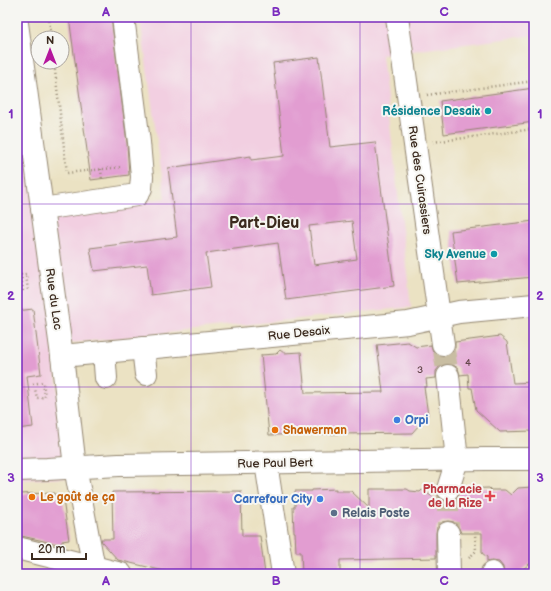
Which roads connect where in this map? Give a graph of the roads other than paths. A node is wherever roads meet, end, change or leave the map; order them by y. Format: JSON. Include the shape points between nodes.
{"nodes":[{"id":1,"x":123,"y":17,"type":"edge"},
{"id":2,"x":397,"y":17,"type":"edge"},
{"id":3,"x":17,"y":23,"type":"edge"},
{"id":4,"x":42,"y":209,"type":"junction"},
{"id":5,"x":534,"y":305,"type":"edge"},
{"id":6,"x":440,"y":316,"type":"junction"},
{"id":7,"x":443,"y":344,"type":"tunnel mouth"},
{"id":8,"x":143,"y":348,"type":"junction"},
{"id":9,"x":104,"y":352,"type":"junction"},
{"id":10,"x":62,"y":356,"type":"junction"},
{"id":11,"x":146,"y":374,"type":"dead end"},
{"id":12,"x":448,"y":376,"type":"tunnel mouth"},
{"id":13,"x":106,"y":378,"type":"dead end"},
{"id":14,"x":534,"y":459,"type":"edge"},
{"id":15,"x":457,"y":460,"type":"junction"},
{"id":16,"x":266,"y":463,"type":"junction"},
{"id":17,"x":75,"y":467,"type":"junction"},
{"id":18,"x":17,"y":470,"type":"edge"},
{"id":19,"x":448,"y":489,"type":"tunnel mouth"},
{"id":20,"x":448,"y":533,"type":"tunnel mouth"},
{"id":21,"x":17,"y":548,"type":"edge"},
{"id":22,"x":94,"y":571,"type":"edge"},
{"id":23,"x":121,"y":574,"type":"edge"},
{"id":24,"x":282,"y":574,"type":"edge"},
{"id":25,"x":449,"y":574,"type":"edge"}],
"edges":[{"from":1,"to":4,"type":"street","via":[[139,142],[141,188],[137,195]]},
{"from":2,"to":6,"type":"street","name":"Rue des Cuirassiers"},
{"from":3,"to":4,"type":"street","name":"Rue du Lac"},
{"from":4,"to":10,"type":"street","name":"Rue du Lac"},
{"from":5,"to":6,"type":"street","name":"Rue Desaix"},
{"from":6,"to":7,"type":"street","name":"Rue des Cuirassiers"},
{"from":6,"to":8,"type":"street","name":"Rue Desaix","via":[[408,323]]},
{"from":8,"to":9,"type":"street","name":"Rue Desaix"},
{"from":8,"to":11,"type":"street"},
{"from":9,"to":10,"type":"street","name":"Rue Desaix"},
{"from":9,"to":13,"type":"street"},
{"from":10,"to":17,"type":"street","name":"Rue du Lac"},
{"from":12,"to":15,"type":"street"},
{"from":14,"to":15,"type":"street","name":"Rue Paul Bert"},
{"from":15,"to":16,"type":"street","name":"Rue Paul Bert"},
{"from":15,"to":19,"type":"street"},
{"from":16,"to":17,"type":"street","name":"Rue Paul Bert"},
{"from":16,"to":24,"type":"street"},
{"from":17,"to":18,"type":"street","name":"Rue Paul Bert"},
{"from":17,"to":22,"type":"street","name":"Rue du Lac"},
{"from":20,"to":25,"type":"street"},
{"from":21,"to":22,"type":"street"},
{"from":22,"to":23,"type":"street"}]}
